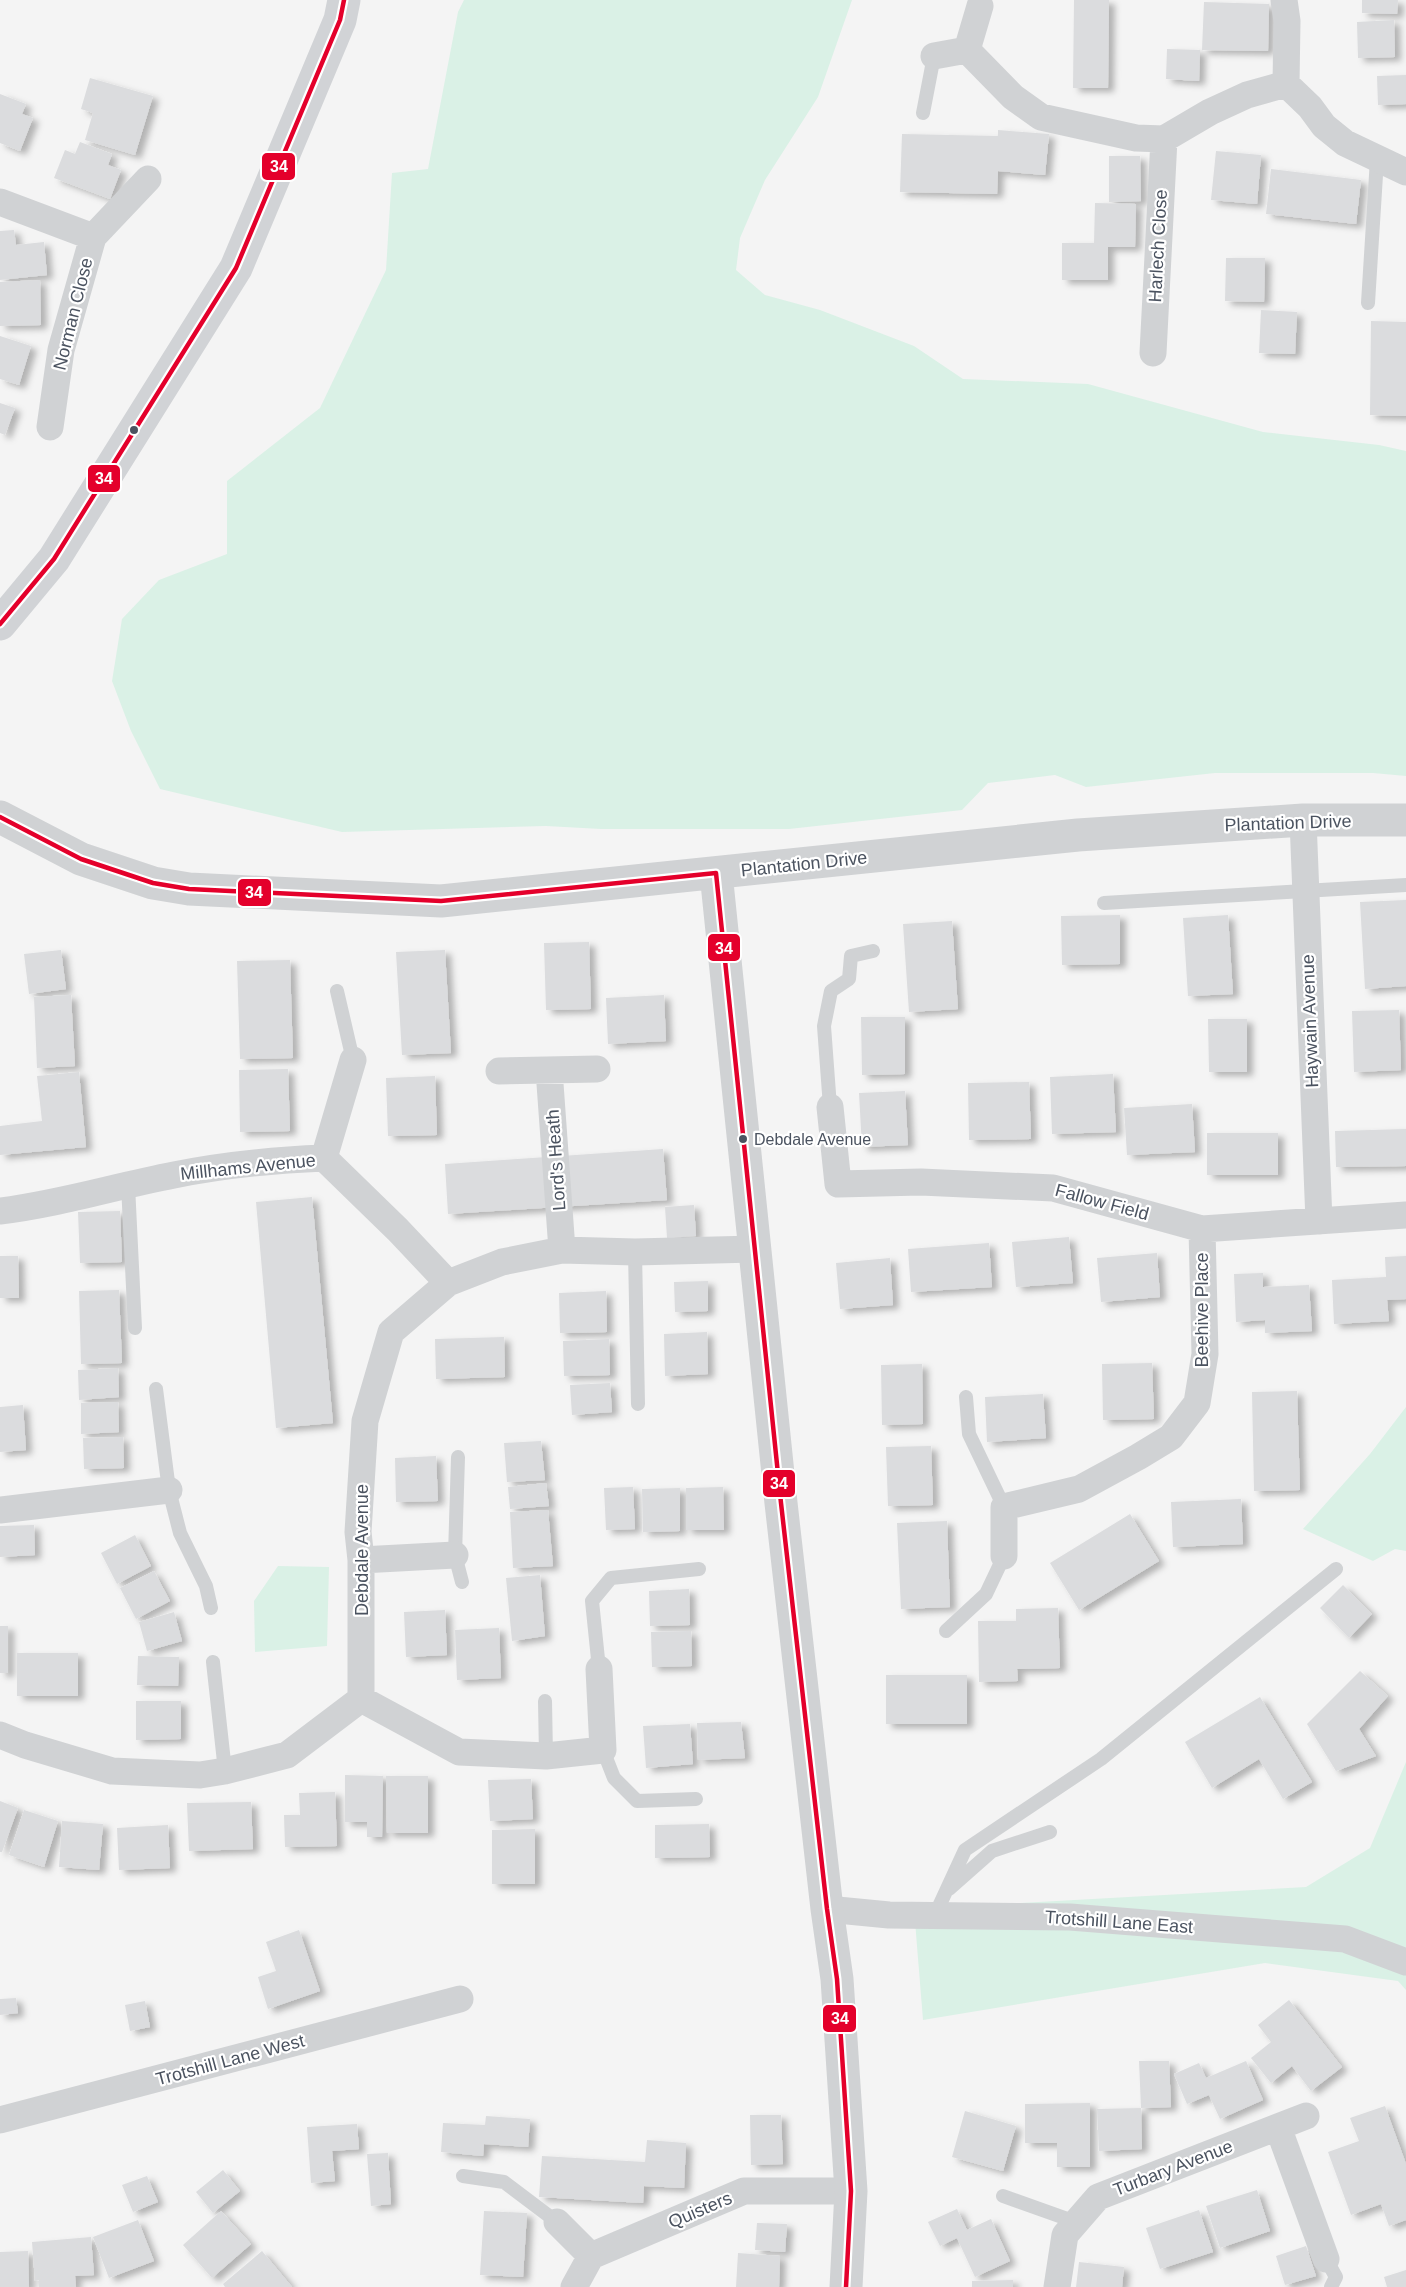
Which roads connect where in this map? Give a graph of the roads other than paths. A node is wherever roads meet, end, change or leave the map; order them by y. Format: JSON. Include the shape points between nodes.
{"nodes":[{"id":1,"x":344,"y":0,"type":"edge"},
{"id":2,"x":1284,"y":0,"type":"edge"},
{"id":3,"x":980,"y":6,"type":"dead end"},
{"id":4,"x":967,"y":50,"type":"junction"},
{"id":5,"x":934,"y":56,"type":"joint"},
{"id":6,"x":1286,"y":84,"type":"junction"},
{"id":7,"x":923,"y":113,"type":"dead end"},
{"id":8,"x":1164,"y":139,"type":"junction"},
{"id":9,"x":1377,"y":159,"type":"junction"},
{"id":10,"x":1406,"y":172,"type":"edge"},
{"id":11,"x":148,"y":179,"type":"dead end"},
{"id":12,"x":0,"y":202,"type":"edge"},
{"id":13,"x":93,"y":237,"type":"junction"},
{"id":14,"x":1368,"y":303,"type":"dead end"},
{"id":15,"x":1153,"y":353,"type":"dead end"},
{"id":16,"x":50,"y":427,"type":"dead end"},
{"id":17,"x":0,"y":624,"type":"edge"},
{"id":18,"x":0,"y":817,"type":"edge"},
{"id":19,"x":1303,"y":820,"type":"junction"},
{"id":20,"x":1406,"y":820,"type":"edge"},
{"id":21,"x":716,"y":873,"type":"junction"},
{"id":22,"x":1406,"y":885,"type":"edge"},
{"id":23,"x":1305,"y":890,"type":"junction"},
{"id":24,"x":1104,"y":903,"type":"dead end"},
{"id":25,"x":873,"y":951,"type":"dead end"},
{"id":26,"x":337,"y":991,"type":"dead end"},
{"id":27,"x":353,"y":1060,"type":"joint"},
{"id":28,"x":597,"y":1069,"type":"dead end"},
{"id":29,"x":549,"y":1070,"type":"junction"},
{"id":30,"x":499,"y":1071,"type":"dead end"},
{"id":31,"x":830,"y":1107,"type":"joint"},
{"id":32,"x":324,"y":1158,"type":"junction"},
{"id":33,"x":128,"y":1185,"type":"junction"},
{"id":34,"x":0,"y":1212,"type":"edge"},
{"id":35,"x":1406,"y":1215,"type":"edge"},
{"id":36,"x":1319,"y":1221,"type":"junction"},
{"id":37,"x":1202,"y":1229,"type":"junction"},
{"id":38,"x":755,"y":1248,"type":"junction"},
{"id":39,"x":562,"y":1250,"type":"junction"},
{"id":40,"x":635,"y":1252,"type":"junction"},
{"id":41,"x":448,"y":1283,"type":"junction"},
{"id":42,"x":135,"y":1328,"type":"dead end"},
{"id":43,"x":156,"y":1389,"type":"dead end"},
{"id":44,"x":966,"y":1397,"type":"dead end"},
{"id":45,"x":638,"y":1404,"type":"dead end"},
{"id":46,"x":458,"y":1457,"type":"dead end"},
{"id":47,"x":169,"y":1490,"type":"junction"},
{"id":48,"x":1004,"y":1507,"type":"junction"},
{"id":49,"x":0,"y":1510,"type":"edge"},
{"id":50,"x":455,"y":1555,"type":"junction"},
{"id":51,"x":1005,"y":1556,"type":"joint"},
{"id":52,"x":361,"y":1560,"type":"junction"},
{"id":53,"x":699,"y":1569,"type":"dead end"},
{"id":54,"x":1336,"y":1569,"type":"dead end"},
{"id":55,"x":462,"y":1582,"type":"dead end"},
{"id":56,"x":211,"y":1608,"type":"dead end"},
{"id":57,"x":946,"y":1631,"type":"dead end"},
{"id":58,"x":213,"y":1662,"type":"dead end"},
{"id":59,"x":599,"y":1669,"type":"joint"},
{"id":60,"x":361,"y":1699,"type":"junction"},
{"id":61,"x":545,"y":1701,"type":"dead end"},
{"id":62,"x":0,"y":1735,"type":"edge"},
{"id":63,"x":603,"y":1750,"type":"junction"},
{"id":64,"x":546,"y":1756,"type":"junction"},
{"id":65,"x":225,"y":1771,"type":"junction"},
{"id":66,"x":696,"y":1799,"type":"dead end"},
{"id":67,"x":1050,"y":1832,"type":"dead end"},
{"id":68,"x":939,"y":1904,"type":"junction"},
{"id":69,"x":827,"y":1909,"type":"junction"},
{"id":70,"x":1406,"y":1962,"type":"edge"},
{"id":71,"x":460,"y":1999,"type":"dead end"},
{"id":72,"x":1306,"y":2116,"type":"dead end"},
{"id":73,"x":0,"y":2120,"type":"edge"},
{"id":74,"x":1278,"y":2127,"type":"junction"},
{"id":75,"x":463,"y":2176,"type":"dead end"},
{"id":76,"x":850,"y":2191,"type":"junction"},
{"id":77,"x":1003,"y":2196,"type":"dead end"},
{"id":78,"x":557,"y":2222,"type":"joint"},
{"id":79,"x":1076,"y":2222,"type":"junction"},
{"id":80,"x":591,"y":2256,"type":"junction"},
{"id":81,"x":1326,"y":2259,"type":"joint"},
{"id":82,"x":574,"y":2287,"type":"edge"},
{"id":83,"x":846,"y":2287,"type":"edge"},
{"id":84,"x":1057,"y":2287,"type":"edge"},
{"id":85,"x":1331,"y":2287,"type":"edge"}],
"edges":[{"from":1,"to":17,"type":"main road","via":[[340,20],[236,268],[54,559]]},
{"from":2,"to":6,"type":"street"},
{"from":3,"to":4,"type":"street"},
{"from":4,"to":5,"type":"street"},
{"from":4,"to":8,"type":"street","via":[[1013,97],[1041,117],[1136,138]]},
{"from":5,"to":7,"type":"lane"},
{"from":6,"to":8,"type":"street","via":[[1246,95]]},
{"from":6,"to":9,"type":"street","via":[[1324,126],[1345,143]]},
{"from":8,"to":15,"type":"street","name":"Harlech Close"},
{"from":9,"to":10,"type":"street"},
{"from":9,"to":14,"type":"lane"},
{"from":11,"to":13,"type":"street","name":"Norman Close"},
{"from":12,"to":13,"type":"street","name":"Norman Close"},
{"from":13,"to":16,"type":"street","name":"Norman Close","via":[[61,350]]},
{"from":18,"to":21,"type":"street","name":"Plantation Drive","via":[[81,859],[153,883],[189,889],[441,901]]},
{"from":19,"to":20,"type":"street","name":"Plantation Drive"},
{"from":19,"to":21,"type":"street","name":"Plantation Drive","via":[[1078,835]]},
{"from":19,"to":23,"type":"street","name":"Haywain Avenue"},
{"from":21,"to":38,"type":"street"},
{"from":22,"to":23,"type":"lane"},
{"from":23,"to":24,"type":"lane"},
{"from":23,"to":36,"type":"street","name":"Haywain Avenue"},
{"from":25,"to":31,"type":"lane","via":[[851,956],[849,979],[831,992],[824,1026]]},
{"from":26,"to":27,"type":"lane"},
{"from":27,"to":32,"type":"street"},
{"from":28,"to":29,"type":"street"},
{"from":29,"to":30,"type":"street"},
{"from":29,"to":39,"type":"street","name":"Lord's Heath"},
{"from":31,"to":37,"type":"street","name":"Fallow Field","via":[[838,1184],[921,1182],[1053,1188]]},
{"from":32,"to":33,"type":"street","name":"Millhams Avenue","via":[[176,1174]]},
{"from":32,"to":41,"type":"street","name":"Millhams Avenue"},
{"from":33,"to":34,"type":"street","name":"Millhams Avenue"},
{"from":33,"to":42,"type":"lane"},
{"from":35,"to":36,"type":"street","name":"Fallow Field"},
{"from":36,"to":37,"type":"street","name":"Fallow Field"},
{"from":37,"to":48,"type":"street","name":"Beehive Place","via":[[1205,1353],[1197,1403],[1171,1437],[1079,1489]]},
{"from":38,"to":40,"type":"street","name":"Debdale Avenue"},
{"from":38,"to":69,"type":"street"},
{"from":39,"to":40,"type":"street","name":"Debdale Avenue"},
{"from":39,"to":41,"type":"street","name":"Debdale Avenue","via":[[502,1262]]},
{"from":40,"to":45,"type":"lane"},
{"from":41,"to":52,"type":"street","name":"Debdale Avenue","via":[[391,1332],[365,1421],[358,1532]]},
{"from":43,"to":47,"type":"lane"},
{"from":44,"to":48,"type":"lane","via":[[969,1434]]},
{"from":46,"to":50,"type":"lane"},
{"from":47,"to":49,"type":"street"},
{"from":47,"to":56,"type":"lane","via":[[180,1533],[206,1586]]},
{"from":48,"to":51,"type":"street"},
{"from":50,"to":52,"type":"street"},
{"from":50,"to":55,"type":"lane"},
{"from":51,"to":57,"type":"lane","via":[[986,1594]]},
{"from":52,"to":60,"type":"street","name":"Debdale Avenue"},
{"from":53,"to":59,"type":"lane","via":[[611,1578],[592,1601]]},
{"from":54,"to":68,"type":"lane","via":[[1101,1759],[965,1850]]},
{"from":58,"to":65,"type":"lane"},
{"from":59,"to":63,"type":"street"},
{"from":60,"to":64,"type":"street","via":[[459,1752]]},
{"from":60,"to":65,"type":"street","via":[[287,1755]]},
{"from":61,"to":64,"type":"lane"},
{"from":62,"to":65,"type":"street","via":[[112,1771]]},
{"from":63,"to":64,"type":"street"},
{"from":63,"to":66,"type":"lane","via":[[614,1778],[637,1801]]},
{"from":67,"to":68,"type":"lane","via":[[992,1851]]},
{"from":68,"to":69,"type":"street","name":"Trotshill Lane East","via":[[889,1915]]},
{"from":68,"to":70,"type":"street","name":"Trotshill Lane East","via":[[1345,1938]]},
{"from":69,"to":76,"type":"street","via":[[837,1978]]},
{"from":71,"to":73,"type":"street","name":"Trotshill Lane West"},
{"from":72,"to":74,"type":"street","name":"Turbary Avenue"},
{"from":74,"to":79,"type":"street","name":"Turbary Avenue","via":[[1098,2197]]},
{"from":74,"to":81,"type":"street"},
{"from":75,"to":78,"type":"lane","via":[[504,2181]]},
{"from":76,"to":80,"type":"street","name":"Quisters","via":[[744,2191]]},
{"from":76,"to":83,"type":"street"},
{"from":77,"to":79,"type":"lane"},
{"from":78,"to":80,"type":"street"},
{"from":79,"to":84,"type":"street","name":"Turbary Avenue","via":[[1065,2235]]},
{"from":80,"to":82,"type":"street"},
{"from":81,"to":85,"type":"lane","via":[[1336,2277]]}]}
